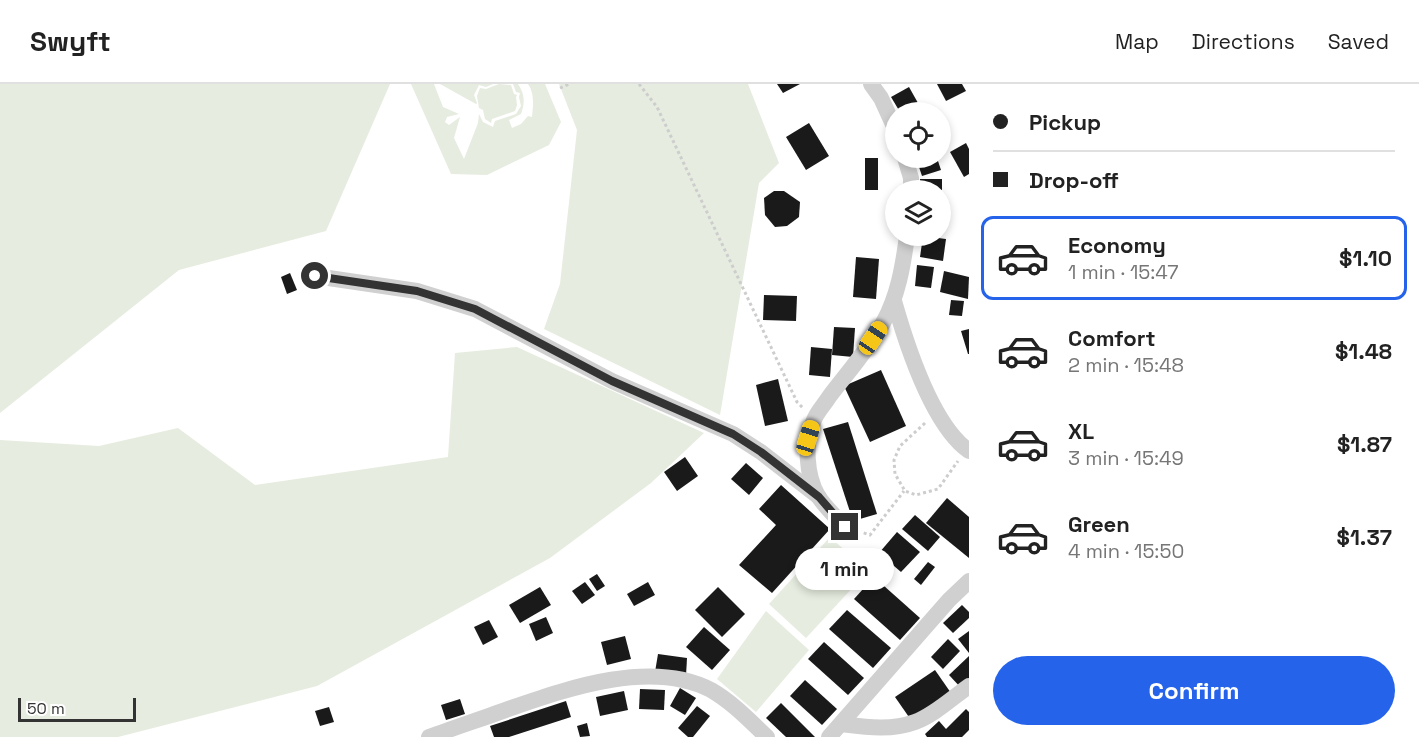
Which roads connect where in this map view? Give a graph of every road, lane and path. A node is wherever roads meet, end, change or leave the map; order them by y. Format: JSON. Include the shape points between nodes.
{"nodes":[{"id":1,"x":569,"y":84,"type":"edge"},
{"id":2,"x":639,"y":84,"type":"edge"},
{"id":3,"x":871,"y":84,"type":"edge"},
{"id":4,"x":560,"y":88,"type":"dead end"},
{"id":5,"x":885,"y":107,"type":"edge"},
{"id":6,"x":906,"y":246,"type":"edge"},
{"id":7,"x":315,"y":276,"type":"dead end"},
{"id":8,"x":894,"y":301,"type":"junction"},
{"id":9,"x":936,"y":409,"type":"junction"},
{"id":10,"x":814,"y":419,"type":"junction"},
{"id":11,"x":968,"y":450,"type":"edge"},
{"id":12,"x":904,"y":491,"type":"junction"},
{"id":13,"x":819,"y":497,"type":"junction"},
{"id":14,"x":845,"y":527,"type":"dead end"},
{"id":15,"x":870,"y":535,"type":"dead end"},
{"id":16,"x":969,"y":581,"type":"edge"},
{"id":17,"x":969,"y":686,"type":"edge"},
{"id":18,"x":841,"y":724,"type":"junction"},
{"id":19,"x":915,"y":729,"type":"edge"},
{"id":20,"x":448,"y":733,"type":"edge"},
{"id":21,"x":429,"y":737,"type":"edge"},
{"id":22,"x":766,"y":737,"type":"edge"},
{"id":23,"x":830,"y":737,"type":"edge"}],
"edges":[{"from":1,"to":4,"type":"path"},
{"from":2,"to":10,"type":"path","via":[[657,107],[796,402]]},
{"from":3,"to":5,"type":"street"},
{"from":6,"to":8,"type":"street"},
{"from":7,"to":13,"type":"street","via":[[417,291],[475,309],[612,381],[733,434]]},
{"from":8,"to":9,"type":"street","via":[[923,386]]},
{"from":8,"to":10,"type":"street","via":[[870,343]]},
{"from":9,"to":11,"type":"street"},
{"from":9,"to":12,"type":"path","via":[[900,446],[894,460],[895,474]]},
{"from":10,"to":13,"type":"street","via":[[808,457],[811,480]]},
{"from":11,"to":12,"type":"path","via":[[938,489],[916,495]]},
{"from":12,"to":15,"type":"path"},
{"from":13,"to":14,"type":"street"},
{"from":16,"to":18,"type":"street"},
{"from":17,"to":19,"type":"street"},
{"from":18,"to":19,"type":"street"},
{"from":18,"to":23,"type":"street"},
{"from":20,"to":21,"type":"street"},
{"from":20,"to":22,"type":"street","via":[[566,689],[639,677],[689,681],[710,690],[731,703]]}]}
